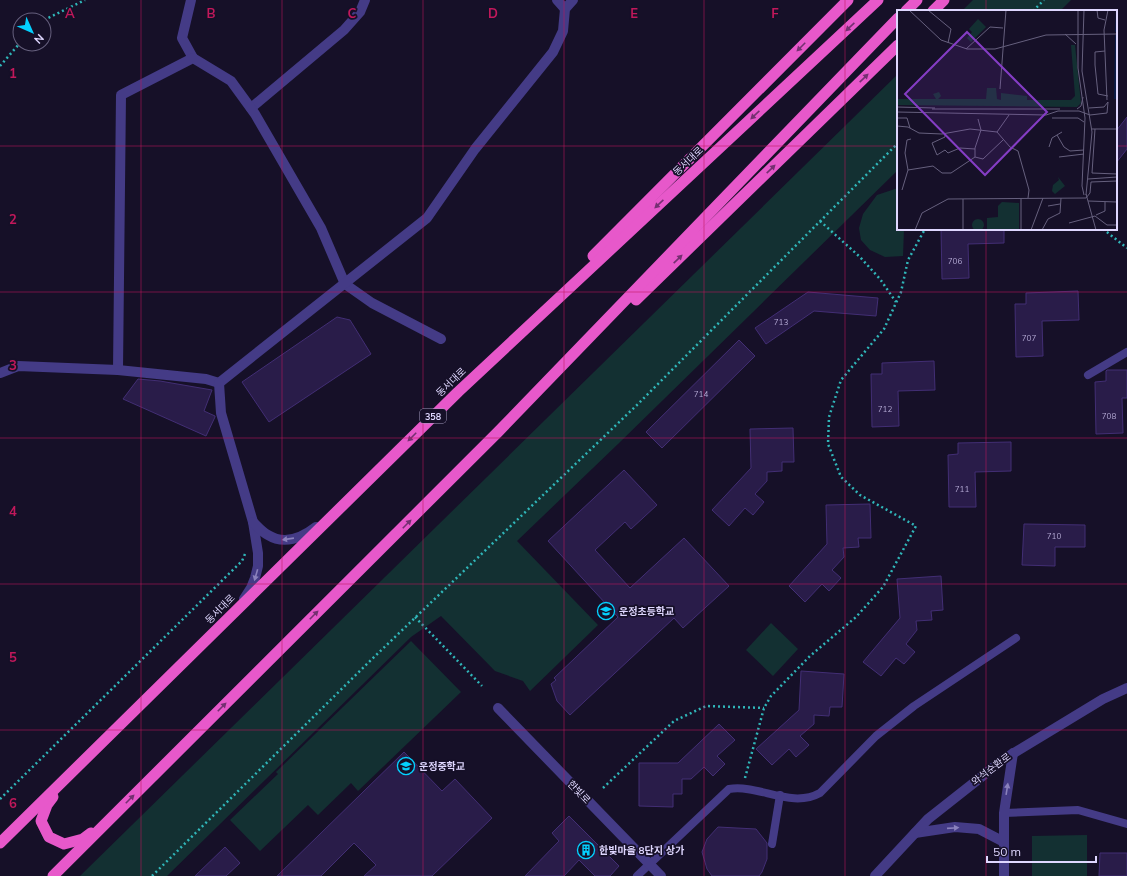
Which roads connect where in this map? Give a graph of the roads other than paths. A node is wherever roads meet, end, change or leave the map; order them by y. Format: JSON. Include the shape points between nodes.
{"nodes":[{"id":1,"x":191,"y":0,"type":"edge"},
{"id":2,"x":365,"y":0,"type":"edge"},
{"id":3,"x":557,"y":0,"type":"edge"},
{"id":4,"x":573,"y":0,"type":"edge"},
{"id":5,"x":848,"y":0,"type":"edge"},
{"id":6,"x":878,"y":0,"type":"edge"},
{"id":7,"x":917,"y":0,"type":"edge"},
{"id":8,"x":944,"y":0,"type":"edge"},
{"id":9,"x":565,"y":9,"type":"junction"},
{"id":10,"x":907,"y":10,"type":"edge"},
{"id":11,"x":934,"y":10,"type":"edge"},
{"id":12,"x":897,"y":19,"type":"edge"},
{"id":13,"x":897,"y":46,"type":"edge"},
{"id":14,"x":193,"y":58,"type":"junction"},
{"id":15,"x":251,"y":108,"type":"junction"},
{"id":16,"x":345,"y":284,"type":"junction"},
{"id":17,"x":441,"y":339,"type":"dead end"},
{"id":18,"x":1127,"y":352,"type":"edge"},
{"id":19,"x":118,"y":370,"type":"junction"},
{"id":20,"x":0,"y":373,"type":"edge"},
{"id":21,"x":1088,"y":375,"type":"dead end"},
{"id":22,"x":220,"y":383,"type":"junction"},
{"id":23,"x":458,"y":392,"type":"junction"},
{"id":24,"x":498,"y":432,"type":"junction"},
{"id":25,"x":334,"y":514,"type":"junction"},
{"id":26,"x":253,"y":522,"type":"junction"},
{"id":27,"x":238,"y":608,"type":"junction"},
{"id":28,"x":1016,"y":638,"type":"dead end"},
{"id":29,"x":1127,"y":688,"type":"edge"},
{"id":30,"x":498,"y":708,"type":"dead end"},
{"id":31,"x":1013,"y":753,"type":"junction"},
{"id":32,"x":75,"y":769,"type":"junction"},
{"id":33,"x":780,"y":796,"type":"junction"},
{"id":34,"x":1004,"y":813,"type":"junction"},
{"id":35,"x":116,"y":814,"type":"junction"},
{"id":36,"x":1127,"y":824,"type":"edge"},
{"id":37,"x":915,"y":833,"type":"junction"},
{"id":38,"x":1004,"y":842,"type":"junction"},
{"id":39,"x":0,"y":843,"type":"edge"},
{"id":40,"x":772,"y":844,"type":"dead end"},
{"id":41,"x":650,"y":864,"type":"junction"},
{"id":42,"x":53,"y":876,"type":"edge"},
{"id":43,"x":638,"y":876,"type":"edge"},
{"id":44,"x":661,"y":876,"type":"edge"},
{"id":45,"x":875,"y":876,"type":"edge"},
{"id":46,"x":1004,"y":876,"type":"edge"}],
"edges":[{"from":1,"to":14,"type":"street","via":[[182,38]]},
{"from":2,"to":15,"type":"street","via":[[360,12],[344,30]]},
{"from":3,"to":9,"type":"street"},
{"from":4,"to":9,"type":"street"},
{"from":5,"to":23,"type":"highway","one_way":true},
{"from":6,"to":23,"type":"highway","name":"동서대로","number":"358","one_way":true},
{"from":7,"to":10,"type":"highway"},
{"from":8,"to":11,"type":"highway"},
{"from":9,"to":16,"type":"street","via":[[564,31],[553,52],[475,149],[427,218]]},
{"from":12,"to":24,"type":"highway"},
{"from":24,"to":13,"type":"highway","one_way":true},
{"from":14,"to":15,"type":"street","via":[[231,81]]},
{"from":14,"to":19,"type":"street","via":[[121,95]]},
{"from":15,"to":16,"type":"street","via":[[321,228]]},
{"from":16,"to":17,"type":"street","via":[[372,302]]},
{"from":16,"to":22,"type":"street"},
{"from":18,"to":21,"type":"lane"},
{"from":19,"to":20,"type":"street","via":[[18,366]]},
{"from":19,"to":22,"type":"street","via":[[206,379]]},
{"from":22,"to":26,"type":"street","via":[[221,413]]},
{"from":23,"to":25,"type":"highway","name":"동서대로","number":"358","one_way":true},
{"from":35,"to":24,"type":"highway","one_way":true},
{"from":25,"to":26,"type":"street","one_way":true,"via":[[308,533],[293,539],[280,540],[267,535]]},
{"from":25,"to":27,"type":"highway","name":"동서대로","number":"358"},
{"from":26,"to":27,"type":"street","one_way":true,"via":[[258,566],[251,588]]},
{"from":27,"to":32,"type":"highway","name":"동서대로","number":"358"},
{"from":28,"to":33,"type":"lane","via":[[914,706],[876,736],[820,793],[813,797],[798,799]]},
{"from":29,"to":31,"type":"street","name":"와석순환로","via":[[1103,699]]},
{"from":30,"to":41,"type":"street","name":"한빛로"},
{"from":34,"to":31,"type":"street","one_way":true},
{"from":31,"to":37,"type":"street","name":"와석순환로","via":[[928,819]]},
{"from":32,"to":35,"type":"highway","via":[[47,805],[41,821],[50,837],[64,844],[83,839]]},
{"from":32,"to":39,"type":"highway","name":"동서대로","number":"358"},
{"from":33,"to":40,"type":"lane"},
{"from":33,"to":41,"type":"lane","via":[[743,788],[729,789]]},
{"from":34,"to":36,"type":"lane","via":[[1078,810]]},
{"from":34,"to":38,"type":"street"},
{"from":35,"to":42,"type":"highway"},
{"from":37,"to":38,"type":"street","one_way":true,"via":[[956,827],[979,829]]},
{"from":37,"to":45,"type":"street","name":"와석순환로"},
{"from":38,"to":46,"type":"street"},
{"from":41,"to":43,"type":"lane"},
{"from":41,"to":44,"type":"street","name":"한빛로"}]}
